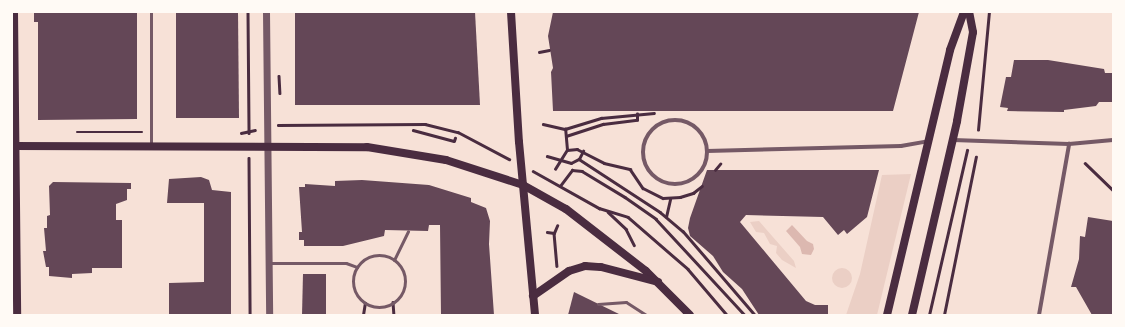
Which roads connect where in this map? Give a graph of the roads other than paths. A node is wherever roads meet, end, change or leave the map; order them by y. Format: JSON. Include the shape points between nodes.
{"nodes":[{"id":1,"x":14,"y":12,"type":"edge"},
{"id":2,"x":151,"y":12,"type":"edge"},
{"id":3,"x":266,"y":12,"type":"edge"},
{"id":4,"x":511,"y":12,"type":"edge"},
{"id":5,"x":964,"y":12,"type":"edge"},
{"id":6,"x":969,"y":12,"type":"edge"},
{"id":7,"x":952,"y":140,"type":"junction"},
{"id":8,"x":1113,"y":140,"type":"edge"},
{"id":9,"x":930,"y":141,"type":"junction"},
{"id":10,"x":1069,"y":144,"type":"junction"},
{"id":11,"x":14,"y":146,"type":"edge"},
{"id":12,"x":267,"y":147,"type":"junction"},
{"id":13,"x":151,"y":148,"type":"junction"},
{"id":14,"x":707,"y":151,"type":"junction"},
{"id":15,"x":523,"y":185,"type":"junction"},
{"id":16,"x":408,"y":231,"type":"dead end"},
{"id":17,"x":394,"y":260,"type":"junction"},
{"id":18,"x":268,"y":263,"type":"junction"},
{"id":19,"x":357,"y":267,"type":"junction"},
{"id":20,"x":659,"y":282,"type":"junction"},
{"id":21,"x":533,"y":296,"type":"junction"},
{"id":22,"x":598,"y":304,"type":"dead end"},
{"id":23,"x":17,"y":315,"type":"edge"},
{"id":24,"x":269,"y":315,"type":"edge"},
{"id":25,"x":534,"y":315,"type":"edge"},
{"id":26,"x":646,"y":315,"type":"edge"},
{"id":27,"x":690,"y":315,"type":"edge"},
{"id":28,"x":887,"y":315,"type":"edge"},
{"id":29,"x":912,"y":315,"type":"edge"},
{"id":30,"x":1039,"y":315,"type":"edge"}],
"edges":[{"from":1,"to":11,"type":"main road"},
{"from":2,"to":13,"type":"lane"},
{"from":3,"to":12,"type":"street"},
{"from":4,"to":15,"type":"main road"},
{"from":5,"to":9,"type":"main road","via":[[950,50]]},
{"from":6,"to":7,"type":"main road","via":[[973,32]]},
{"from":7,"to":10,"type":"street"},
{"from":7,"to":29,"type":"main road"},
{"from":8,"to":10,"type":"street"},
{"from":9,"to":14,"type":"street","via":[[901,146]]},
{"from":9,"to":28,"type":"main road"},
{"from":10,"to":30,"type":"street"},
{"from":11,"to":13,"type":"main road"},
{"from":11,"to":23,"type":"main road"},
{"from":12,"to":13,"type":"main road"},
{"from":12,"to":15,"type":"main road","via":[[367,147],[398,150],[446,160]]},
{"from":12,"to":18,"type":"street"},
{"from":14,"to":14,"type":"street","via":[[699,131],[680,120],[670,121],[655,128],[645,141],[643,151],[644,161],[656,178],[675,184],[685,182],[698,174],[706,161]]},
{"from":15,"to":20,"type":"main road","via":[[585,221]]},
{"from":15,"to":21,"type":"main road"},
{"from":16,"to":17,"type":"lane"},
{"from":17,"to":19,"type":"lane","via":[[378,255],[362,260]]},
{"from":17,"to":19,"type":"lane","via":[[400,266],[405,280],[400,295],[380,307],[364,303],[358,298],[352,282]]},
{"from":18,"to":19,"type":"lane","via":[[346,264]]},
{"from":18,"to":24,"type":"street"},
{"from":20,"to":21,"type":"main road","via":[[601,267],[585,266],[569,271]]},
{"from":20,"to":27,"type":"main road"},
{"from":21,"to":25,"type":"main road"},
{"from":22,"to":26,"type":"lane","via":[[626,302]]}]}
